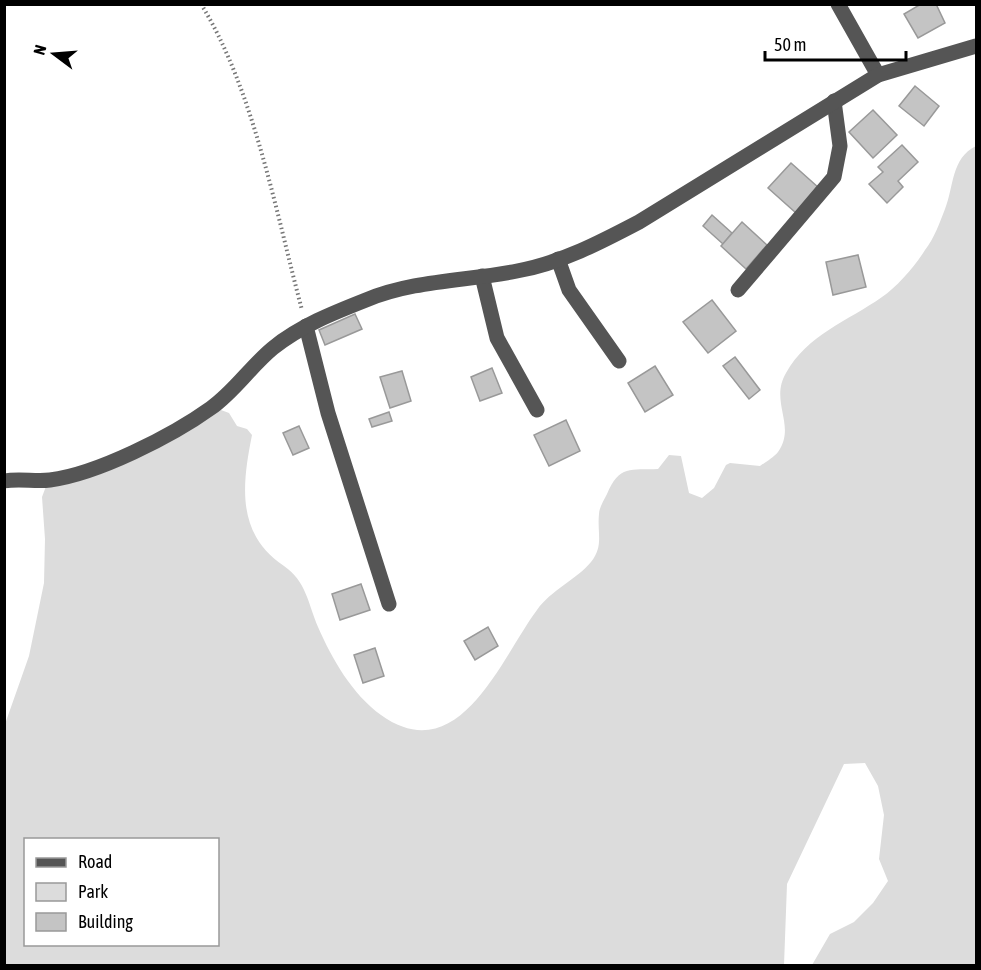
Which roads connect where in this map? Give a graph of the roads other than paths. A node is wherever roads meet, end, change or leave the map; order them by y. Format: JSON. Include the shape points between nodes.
{"nodes":[{"id":1,"x":838,"y":4,"type":"edge"},
{"id":2,"x":976,"y":46,"type":"edge"},
{"id":3,"x":878,"y":75,"type":"junction"},
{"id":4,"x":834,"y":101,"type":"junction"},
{"id":5,"x":558,"y":259,"type":"junction"},
{"id":6,"x":482,"y":276,"type":"junction"},
{"id":7,"x":738,"y":290,"type":"dead end"},
{"id":8,"x":306,"y":326,"type":"junction"},
{"id":9,"x":618,"y":361,"type":"dead end"},
{"id":10,"x":537,"y":410,"type":"dead end"},
{"id":11,"x":4,"y":481,"type":"edge"},
{"id":12,"x":389,"y":604,"type":"dead end"}],
"edges":[{"from":1,"to":3,"type":"street"},
{"from":2,"to":3,"type":"street"},
{"from":3,"to":4,"type":"street"},
{"from":4,"to":5,"type":"street","via":[[639,222]]},
{"from":4,"to":7,"type":"street","via":[[840,147],[834,177]]},
{"from":5,"to":6,"type":"street"},
{"from":5,"to":9,"type":"street","via":[[569,290]]},
{"from":6,"to":8,"type":"street","via":[[418,285],[369,298]]},
{"from":6,"to":10,"type":"street","via":[[497,338]]},
{"from":8,"to":11,"type":"street","via":[[272,349],[213,407],[164,437],[73,475],[48,481]]},
{"from":8,"to":12,"type":"street","via":[[328,413]]}]}
